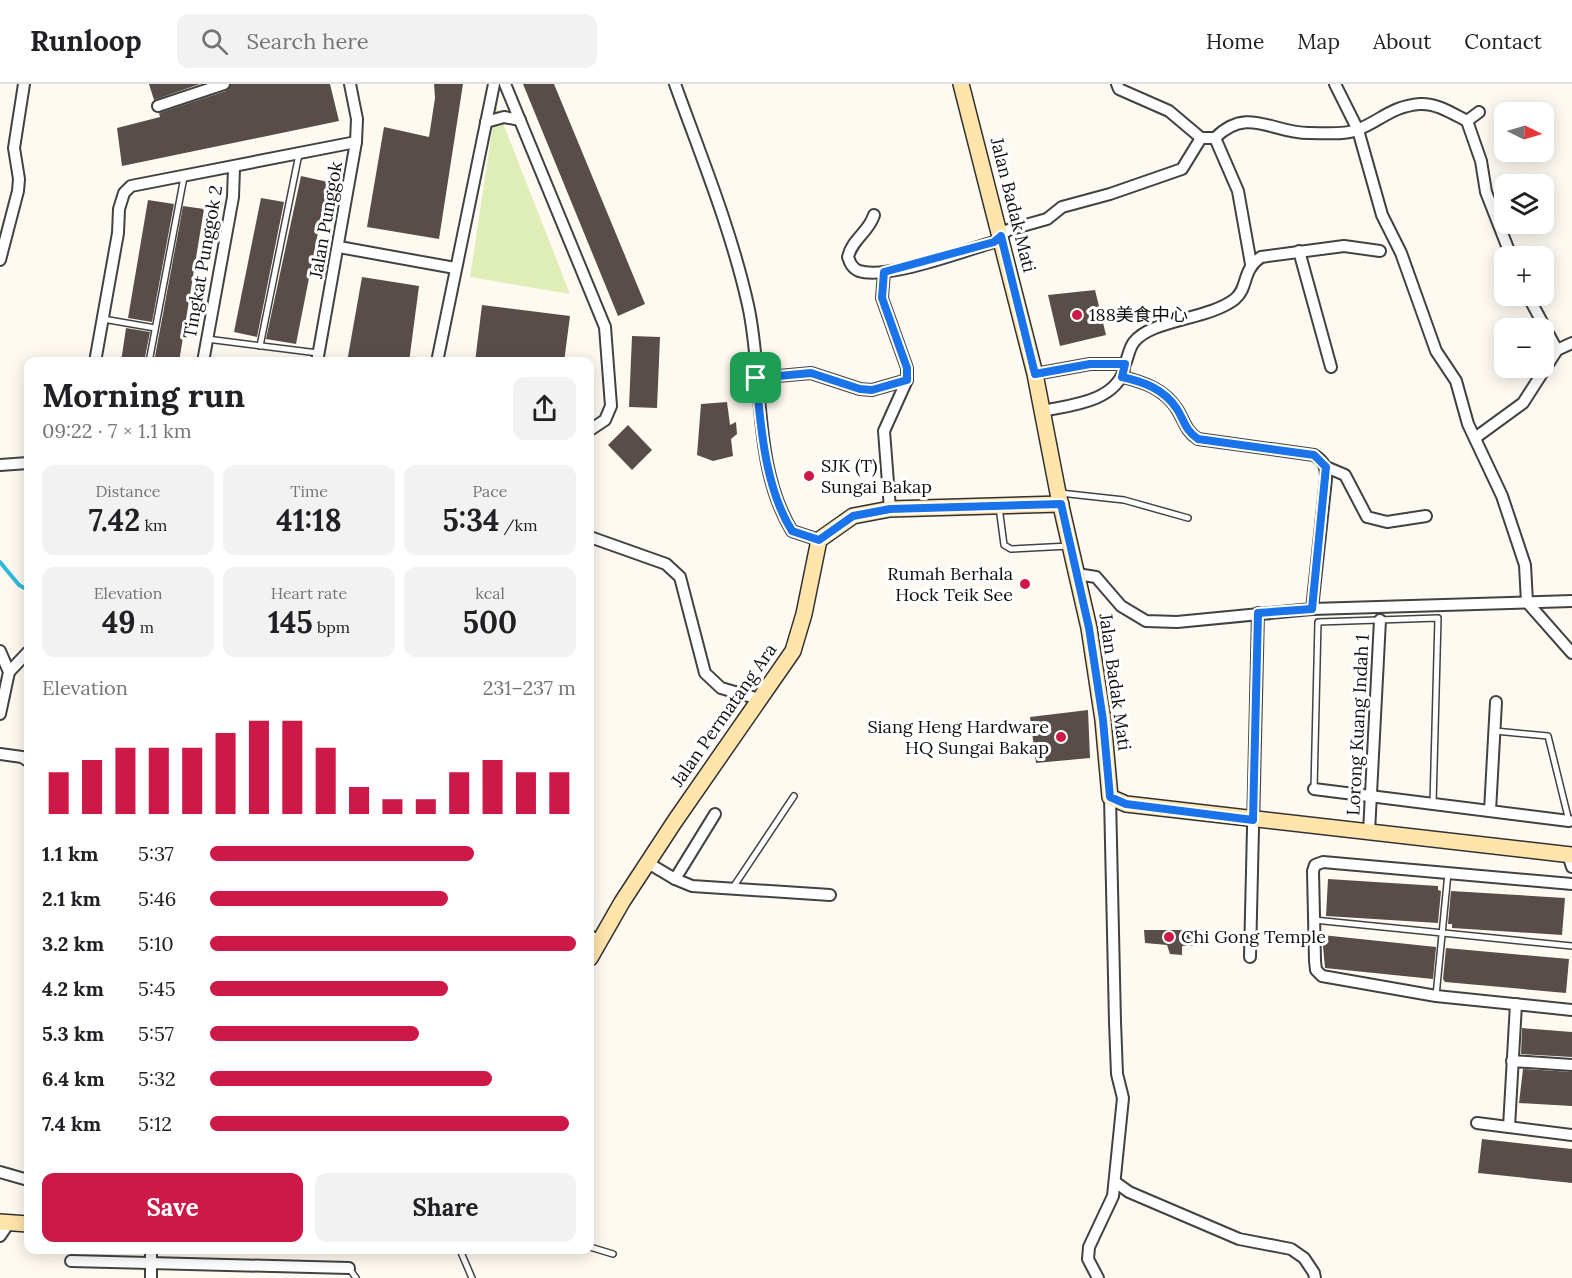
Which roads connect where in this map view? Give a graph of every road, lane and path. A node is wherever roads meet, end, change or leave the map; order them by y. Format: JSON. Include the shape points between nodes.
{"nodes":[{"id":1,"x":24,"y":84,"type":"edge"},
{"id":2,"x":224,"y":84,"type":"edge"},
{"id":3,"x":350,"y":84,"type":"edge"},
{"id":4,"x":494,"y":84,"type":"edge"},
{"id":5,"x":505,"y":84,"type":"edge"},
{"id":6,"x":675,"y":84,"type":"edge"},
{"id":7,"x":962,"y":84,"type":"edge"},
{"id":8,"x":1117,"y":84,"type":"edge"},
{"id":9,"x":1335,"y":84,"type":"edge"},
{"id":10,"x":158,"y":106,"type":"dead end"},
{"id":11,"x":1479,"y":112,"type":"dead end"},
{"id":12,"x":520,"y":120,"type":"junction"},
{"id":13,"x":1467,"y":121,"type":"junction"},
{"id":14,"x":486,"y":122,"type":"junction"},
{"id":15,"x":1358,"y":130,"type":"junction"},
{"id":16,"x":1202,"y":138,"type":"junction"},
{"id":17,"x":1215,"y":138,"type":"junction"},
{"id":18,"x":356,"y":142,"type":"junction"},
{"id":19,"x":299,"y":154,"type":"junction"},
{"id":20,"x":234,"y":168,"type":"junction"},
{"id":21,"x":184,"y":177,"type":"junction"},
{"id":22,"x":874,"y":215,"type":"dead end"},
{"id":23,"x":1001,"y":236,"type":"junction"},
{"id":24,"x":1507,"y":246,"type":"edge"},
{"id":25,"x":339,"y":247,"type":"junction"},
{"id":26,"x":1299,"y":251,"type":"junction"},
{"id":27,"x":1380,"y":251,"type":"dead end"},
{"id":28,"x":0,"y":260,"type":"edge"},
{"id":29,"x":1251,"y":264,"type":"junction"},
{"id":30,"x":455,"y":268,"type":"junction"},
{"id":31,"x":884,"y":272,"type":"junction"},
{"id":32,"x":1533,"y":306,"type":"edge"},
{"id":33,"x":103,"y":319,"type":"junction"},
{"id":34,"x":155,"y":328,"type":"junction"},
{"id":35,"x":207,"y":339,"type":"junction"},
{"id":36,"x":1572,"y":343,"type":"edge"},
{"id":37,"x":260,"y":346,"type":"junction"},
{"id":38,"x":1557,"y":350,"type":"junction"},
{"id":39,"x":96,"y":357,"type":"edge"},
{"id":40,"x":150,"y":357,"type":"edge"},
{"id":41,"x":204,"y":357,"type":"edge"},
{"id":42,"x":317,"y":357,"type":"edge"},
{"id":43,"x":438,"y":357,"type":"edge"},
{"id":44,"x":1125,"y":364,"type":"junction"},
{"id":45,"x":1331,"y":367,"type":"dead end"},
{"id":46,"x":1035,"y":374,"type":"junction"},
{"id":47,"x":1122,"y":377,"type":"junction"},
{"id":48,"x":756,"y":378,"type":"junction"},
{"id":49,"x":907,"y":380,"type":"junction"},
{"id":50,"x":1043,"y":411,"type":"junction"},
{"id":51,"x":594,"y":427,"type":"edge"},
{"id":52,"x":1475,"y":438,"type":"junction"},
{"id":53,"x":24,"y":463,"type":"edge"},
{"id":54,"x":0,"y":465,"type":"edge"},
{"id":55,"x":1326,"y":467,"type":"junction"},
{"id":56,"x":1059,"y":498,"type":"junction"},
{"id":57,"x":999,"y":507,"type":"junction"},
{"id":58,"x":890,"y":509,"type":"junction"},
{"id":59,"x":1426,"y":516,"type":"dead end"},
{"id":60,"x":1188,"y":518,"type":"dead end"},
{"id":61,"x":594,"y":538,"type":"edge"},
{"id":62,"x":819,"y":540,"type":"junction"},
{"id":63,"x":1070,"y":546,"type":"junction"},
{"id":64,"x":1077,"y":574,"type":"junction"},
{"id":65,"x":1572,"y":601,"type":"edge"},
{"id":66,"x":1527,"y":602,"type":"junction"},
{"id":67,"x":1312,"y":609,"type":"junction"},
{"id":68,"x":1258,"y":613,"type":"junction"},
{"id":69,"x":1380,"y":620,"type":"junction"},
{"id":70,"x":0,"y":651,"type":"edge"},
{"id":71,"x":1572,"y":653,"type":"edge"},
{"id":72,"x":24,"y":656,"type":"edge"},
{"id":73,"x":9,"y":672,"type":"junction"},
{"id":74,"x":759,"y":699,"type":"junction"},
{"id":75,"x":1496,"y":702,"type":"dead end"},
{"id":76,"x":0,"y":714,"type":"edge"},
{"id":77,"x":1495,"y":731,"type":"junction"},
{"id":78,"x":0,"y":754,"type":"edge"},
{"id":79,"x":24,"y":759,"type":"edge"},
{"id":80,"x":1314,"y":789,"type":"joint"},
{"id":81,"x":794,"y":796,"type":"dead end"},
{"id":82,"x":1371,"y":796,"type":"junction"},
{"id":83,"x":1110,"y":797,"type":"junction"},
{"id":84,"x":1433,"y":804,"type":"junction"},
{"id":85,"x":1490,"y":811,"type":"junction"},
{"id":86,"x":715,"y":814,"type":"dead end"},
{"id":87,"x":1253,"y":820,"type":"junction"},
{"id":88,"x":1569,"y":821,"type":"joint"},
{"id":89,"x":1369,"y":832,"type":"junction"},
{"id":90,"x":1571,"y":859,"type":"edge"},
{"id":91,"x":648,"y":862,"type":"junction"},
{"id":92,"x":1448,"y":873,"type":"junction"},
{"id":93,"x":675,"y":879,"type":"junction"},
{"id":94,"x":1572,"y":884,"type":"edge"},
{"id":95,"x":732,"y":890,"type":"junction"},
{"id":96,"x":830,"y":896,"type":"dead end"},
{"id":97,"x":1314,"y":920,"type":"junction"},
{"id":98,"x":1443,"y":933,"type":"junction"},
{"id":99,"x":594,"y":938,"type":"edge"},
{"id":100,"x":1572,"y":946,"type":"edge"},
{"id":101,"x":1250,"y":957,"type":"dead end"},
{"id":102,"x":1436,"y":996,"type":"junction"},
{"id":103,"x":1516,"y":1004,"type":"junction"},
{"id":104,"x":1572,"y":1010,"type":"edge"},
{"id":105,"x":1512,"y":1061,"type":"junction"},
{"id":106,"x":1572,"y":1065,"type":"edge"},
{"id":107,"x":1477,"y":1123,"type":"dead end"},
{"id":108,"x":1509,"y":1127,"type":"junction"},
{"id":109,"x":1572,"y":1135,"type":"edge"},
{"id":110,"x":0,"y":1172,"type":"edge"},
{"id":111,"x":24,"y":1179,"type":"edge"},
{"id":112,"x":1115,"y":1182,"type":"junction"},
{"id":113,"x":5,"y":1222,"type":"edge"},
{"id":114,"x":24,"y":1224,"type":"edge"},
{"id":115,"x":0,"y":1236,"type":"edge"},
{"id":116,"x":594,"y":1248,"type":"edge"},
{"id":117,"x":151,"y":1254,"type":"edge"},
{"id":118,"x":462,"y":1254,"type":"edge"},
{"id":119,"x":613,"y":1254,"type":"dead end"},
{"id":120,"x":71,"y":1261,"type":"dead end"},
{"id":121,"x":151,"y":1263,"type":"junction"},
{"id":122,"x":349,"y":1268,"type":"joint"},
{"id":123,"x":151,"y":1278,"type":"edge"},
{"id":124,"x":356,"y":1278,"type":"edge"},
{"id":125,"x":472,"y":1278,"type":"edge"},
{"id":126,"x":1098,"y":1278,"type":"edge"},
{"id":127,"x":1315,"y":1278,"type":"edge"}],
"edges":[{"from":1,"to":28,"type":"street","via":[[14,148],[18,191]]},
{"from":2,"to":10,"type":"street"},
{"from":3,"to":18,"type":"street","name":"Jalan Punggok","via":[[357,119]]},
{"from":4,"to":14,"type":"street"},
{"from":5,"to":12,"type":"street"},
{"from":6,"to":48,"type":"street","via":[[713,186],[748,306]]},
{"from":7,"to":23,"type":"main road","name":"Jalan Badak Mati"},
{"from":8,"to":16,"type":"street","via":[[1119,89],[1169,111]]},
{"from":9,"to":15,"type":"street"},
{"from":11,"to":13,"type":"street"},
{"from":12,"to":14,"type":"street","via":[[504,117]]},
{"from":12,"to":51,"type":"street","via":[[605,327],[610,406],[604,420]]},
{"from":13,"to":15,"type":"street","via":[[1439,107],[1422,104],[1385,112]]},
{"from":13,"to":24,"type":"street","via":[[1486,192]]},
{"from":14,"to":30,"type":"street"},
{"from":15,"to":17,"type":"street","via":[[1302,133],[1248,121],[1222,130]]},
{"from":15,"to":52,"type":"street","via":[[1382,215],[1401,253],[1436,351],[1456,381]]},
{"from":16,"to":17,"type":"street"},
{"from":16,"to":23,"type":"street","via":[[1182,170],[1062,207],[1047,219],[1008,230]]},
{"from":17,"to":29,"type":"street","via":[[1238,191]]},
{"from":18,"to":19,"type":"street"},
{"from":18,"to":25,"type":"street","name":"Jalan Punggok"},
{"from":19,"to":20,"type":"street"},
{"from":19,"to":37,"type":"lane"},
{"from":20,"to":21,"type":"street"},
{"from":20,"to":35,"type":"street","name":"Tingkat Punggok 2","via":[[233,197]]},
{"from":21,"to":33,"type":"street","via":[[131,186],[123,193]]},
{"from":21,"to":34,"type":"lane"},
{"from":22,"to":31,"type":"street","via":[[851,246],[848,257],[852,267],[860,271]]},
{"from":23,"to":31,"type":"street","via":[[994,242]]},
{"from":23,"to":46,"type":"main road","name":"Jalan Badak Mati"},
{"from":25,"to":30,"type":"street"},
{"from":25,"to":42,"type":"street","name":"Jalan Punggok"},
{"from":26,"to":27,"type":"street","via":[[1344,246]]},
{"from":26,"to":29,"type":"street","via":[[1261,257]]},
{"from":26,"to":45,"type":"street"},
{"from":29,"to":44,"type":"street","via":[[1236,298],[1190,320],[1164,324],[1147,332],[1133,342]]},
{"from":30,"to":43,"type":"street"},
{"from":31,"to":49,"type":"street","via":[[882,298],[907,368]]},
{"from":32,"to":38,"type":"street"},
{"from":33,"to":34,"type":"lane"},
{"from":33,"to":39,"type":"street"},
{"from":34,"to":40,"type":"lane"},
{"from":35,"to":37,"type":"lane"},
{"from":35,"to":41,"type":"street","name":"Tingkat Punggok 2"},
{"from":36,"to":38,"type":"street"},
{"from":37,"to":42,"type":"lane"},
{"from":38,"to":52,"type":"street","via":[[1523,403]]},
{"from":44,"to":46,"type":"street","via":[[1090,364]]},
{"from":44,"to":47,"type":"street"},
{"from":46,"to":50,"type":"main road","name":"Jalan Badak Mati"},
{"from":47,"to":50,"type":"street","via":[[1105,394],[1090,401]]},
{"from":47,"to":55,"type":"street","via":[[1146,383],[1168,397],[1188,433],[1198,439],[1314,455]]},
{"from":48,"to":49,"type":"street","via":[[811,373],[872,390]]},
{"from":48,"to":62,"type":"street","via":[[761,429],[780,513],[792,531]]},
{"from":49,"to":58,"type":"street","via":[[884,431]]},
{"from":50,"to":56,"type":"main road","name":"Jalan Badak Mati"},
{"from":52,"to":66,"type":"street","via":[[1513,527],[1525,565]]},
{"from":53,"to":54,"type":"street"},
{"from":55,"to":59,"type":"street","via":[[1345,475],[1367,517],[1387,522]]},
{"from":55,"to":67,"type":"street"},
{"from":56,"to":57,"type":"main road"},
{"from":56,"to":60,"type":"lane","via":[[1124,500]]},
{"from":56,"to":63,"type":"main road","name":"Jalan Badak Mati"},
{"from":57,"to":58,"type":"main road"},
{"from":57,"to":63,"type":"lane","via":[[1004,545],[1011,549]]},
{"from":58,"to":62,"type":"main road","via":[[853,516]]},
{"from":61,"to":74,"type":"street","via":[[673,570],[680,578],[705,673],[721,687]]},
{"from":62,"to":74,"type":"main road","name":"Jalan Permatang Ara","via":[[793,651]]},
{"from":63,"to":64,"type":"main road","name":"Jalan Badak Mati"},
{"from":64,"to":68,"type":"street","via":[[1096,577],[1121,606],[1146,621],[1177,622]]},
{"from":64,"to":83,"type":"main road","name":"Jalan Badak Mati","via":[[1103,720]]},
{"from":65,"to":66,"type":"street"},
{"from":66,"to":67,"type":"street"},
{"from":66,"to":71,"type":"street"},
{"from":67,"to":68,"type":"street"},
{"from":68,"to":87,"type":"street"},
{"from":69,"to":80,"type":"lane","via":[[1318,622]]},
{"from":69,"to":82,"type":"street","name":"Lorong Kuang Indah 1"},
{"from":69,"to":84,"type":"lane","via":[[1438,618]]},
{"from":70,"to":73,"type":"street"},
{"from":72,"to":73,"type":"street"},
{"from":73,"to":76,"type":"street"},
{"from":74,"to":91,"type":"main road","name":"Jalan Permatang Ara"},
{"from":75,"to":77,"type":"street"},
{"from":77,"to":85,"type":"street"},
{"from":77,"to":88,"type":"lane","via":[[1548,736]]},
{"from":78,"to":79,"type":"street"},
{"from":80,"to":82,"type":"street"},
{"from":81,"to":95,"type":"lane"},
{"from":82,"to":84,"type":"street"},
{"from":82,"to":89,"type":"street","name":"Lorong Kuang Indah 1"},
{"from":83,"to":87,"type":"main road","via":[[1126,804]]},
{"from":83,"to":112,"type":"street","via":[[1117,1074],[1123,1098]]},
{"from":84,"to":85,"type":"street"},
{"from":85,"to":88,"type":"street"},
{"from":86,"to":93,"type":"street"},
{"from":87,"to":89,"type":"main road"},
{"from":87,"to":101,"type":"street"},
{"from":89,"to":90,"type":"main road"},
{"from":91,"to":93,"type":"street"},
{"from":91,"to":99,"type":"main road","name":"Jalan Permatang Ara"},
{"from":92,"to":94,"type":"street"},
{"from":92,"to":97,"type":"street","via":[[1323,862],[1313,871]]},
{"from":92,"to":98,"type":"lane"},
{"from":93,"to":95,"type":"street","via":[[692,886]]},
{"from":95,"to":96,"type":"street"},
{"from":97,"to":98,"type":"lane"},
{"from":97,"to":102,"type":"street","via":[[1314,961],[1322,976]]},
{"from":98,"to":100,"type":"lane"},
{"from":98,"to":102,"type":"lane"},
{"from":102,"to":103,"type":"street"},
{"from":103,"to":104,"type":"street"},
{"from":103,"to":105,"type":"street"},
{"from":105,"to":106,"type":"street"},
{"from":105,"to":108,"type":"street"},
{"from":107,"to":108,"type":"street"},
{"from":108,"to":109,"type":"street"},
{"from":110,"to":111,"type":"street"},
{"from":112,"to":126,"type":"street","via":[[1108,1211],[1089,1247],[1088,1259]]},
{"from":112,"to":127,"type":"street","via":[[1140,1197],[1239,1239],[1291,1249],[1304,1258]]},
{"from":113,"to":114,"type":"main road"},
{"from":113,"to":115,"type":"street"},
{"from":116,"to":119,"type":"lane"},
{"from":117,"to":121,"type":"street"},
{"from":118,"to":125,"type":"lane"},
{"from":120,"to":121,"type":"street"},
{"from":121,"to":122,"type":"street"},
{"from":121,"to":123,"type":"street"},
{"from":122,"to":124,"type":"lane"}]}
